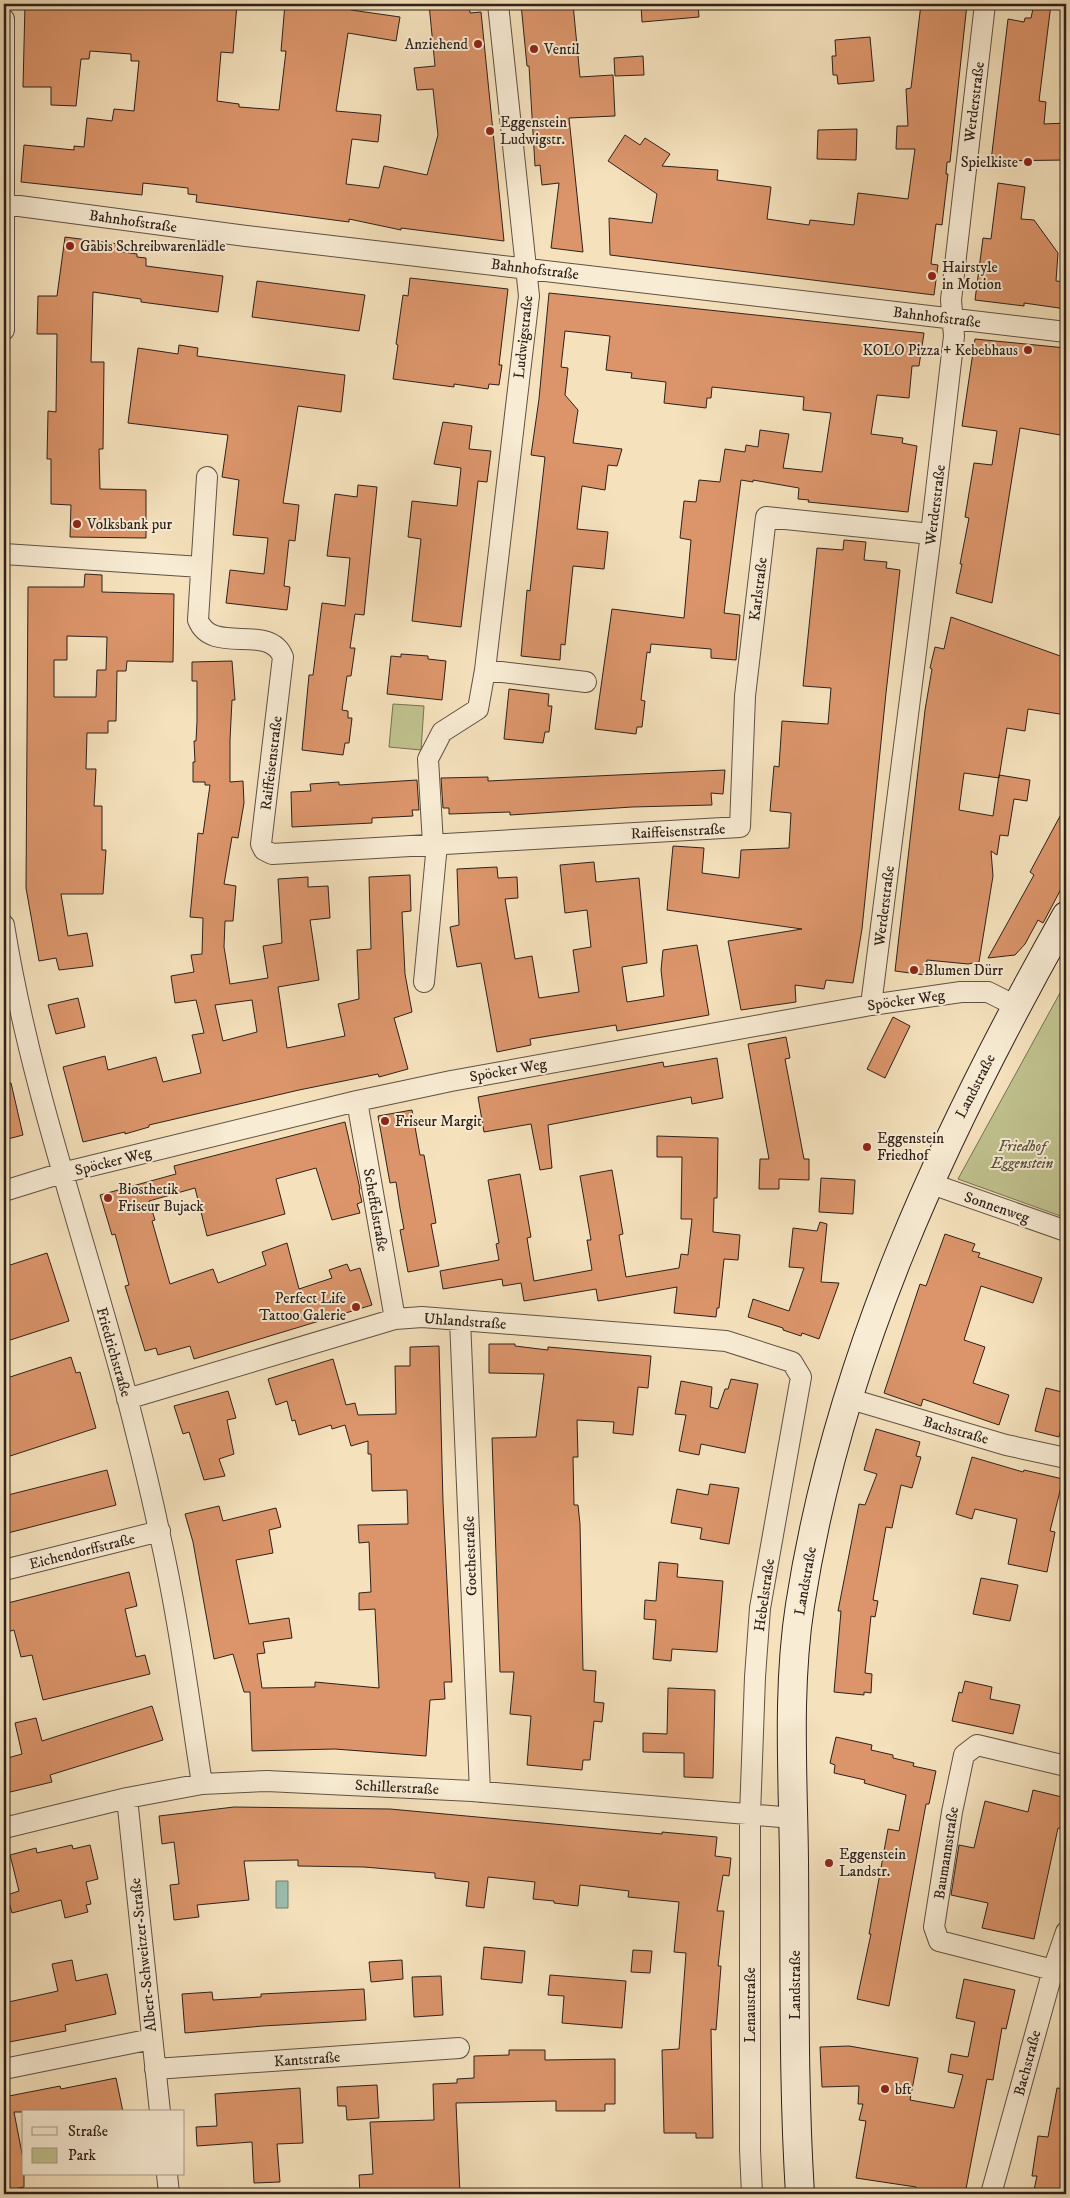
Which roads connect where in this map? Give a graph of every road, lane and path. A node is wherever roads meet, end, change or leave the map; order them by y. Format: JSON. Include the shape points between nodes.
{"nodes":[{"id":1,"x":498,"y":4,"type":"edge"},
{"id":2,"x":985,"y":4,"type":"edge"},
{"id":3,"x":4,"y":19,"type":"edge"},
{"id":4,"x":4,"y":204,"type":"edge"},
{"id":5,"x":527,"y":268,"type":"junction"},
{"id":6,"x":952,"y":319,"type":"junction"},
{"id":7,"x":4,"y":330,"type":"edge"},
{"id":8,"x":1066,"y":332,"type":"edge"},
{"id":9,"x":208,"y":477,"type":"dead end"},
{"id":10,"x":932,"y":534,"type":"junction"},
{"id":11,"x":4,"y":554,"type":"edge"},
{"id":12,"x":201,"y":567,"type":"junction"},
{"id":13,"x":485,"y":670,"type":"junction"},
{"id":14,"x":586,"y":682,"type":"dead end"},
{"id":15,"x":740,"y":827,"type":"joint"},
{"id":16,"x":435,"y":844,"type":"junction"},
{"id":17,"x":1066,"y":916,"type":"edge"},
{"id":18,"x":4,"y":925,"type":"edge"},
{"id":19,"x":424,"y":982,"type":"dead end"},
{"id":20,"x":871,"y":1005,"type":"junction"},
{"id":21,"x":1016,"y":1006,"type":"junction"},
{"id":22,"x":357,"y":1101,"type":"junction"},
{"id":23,"x":62,"y":1173,"type":"junction"},
{"id":24,"x":928,"y":1183,"type":"junction"},
{"id":25,"x":4,"y":1192,"type":"edge"},
{"id":26,"x":1066,"y":1231,"type":"edge"},
{"id":27,"x":395,"y":1320,"type":"junction"},
{"id":28,"x":460,"y":1320,"type":"junction"},
{"id":29,"x":801,"y":1378,"type":"joint"},
{"id":30,"x":847,"y":1398,"type":"junction"},
{"id":31,"x":127,"y":1399,"type":"junction"},
{"id":32,"x":1066,"y":1458,"type":"edge"},
{"id":33,"x":160,"y":1531,"type":"junction"},
{"id":34,"x":4,"y":1570,"type":"edge"},
{"id":35,"x":1066,"y":1766,"type":"edge"},
{"id":36,"x":202,"y":1784,"type":"junction"},
{"id":37,"x":480,"y":1792,"type":"junction"},
{"id":38,"x":127,"y":1798,"type":"junction"},
{"id":39,"x":750,"y":1815,"type":"junction"},
{"id":40,"x":793,"y":1818,"type":"junction"},
{"id":41,"x":4,"y":1828,"type":"edge"},
{"id":42,"x":1066,"y":1932,"type":"edge"},
{"id":43,"x":1053,"y":1970,"type":"junction"},
{"id":44,"x":152,"y":2039,"type":"junction"},
{"id":45,"x":459,"y":2048,"type":"dead end"},
{"id":46,"x":4,"y":2069,"type":"edge"},
{"id":47,"x":155,"y":2069,"type":"junction"},
{"id":48,"x":160,"y":2110,"type":"edge"},
{"id":49,"x":166,"y":2176,"type":"edge"},
{"id":50,"x":169,"y":2194,"type":"edge"},
{"id":51,"x":752,"y":2194,"type":"edge"},
{"id":52,"x":800,"y":2194,"type":"edge"},
{"id":53,"x":991,"y":2194,"type":"edge"}],
"edges":[{"from":1,"to":5,"type":"street","name":"Ludwigstraße"},
{"from":2,"to":6,"type":"street","name":"Werderstraße","via":[[951,300]]},
{"from":3,"to":4,"type":"street"},
{"from":4,"to":5,"type":"street","name":"Bahnhofstraße"},
{"from":4,"to":7,"type":"street"},
{"from":5,"to":6,"type":"street","name":"Bahnhofstraße"},
{"from":5,"to":13,"type":"street","name":"Ludwigstraße","via":[[529,296]]},
{"from":6,"to":8,"type":"street","name":"Bahnhofstraße"},
{"from":6,"to":10,"type":"street","name":"Werderstraße","via":[[954,336]]},
{"from":9,"to":12,"type":"street","name":"Raiffeisenstraße"},
{"from":10,"to":15,"type":"street","name":"Karlstraße","via":[[766,517],[745,696]]},
{"from":10,"to":20,"type":"street","name":"Werderstraße"},
{"from":11,"to":12,"type":"street"},
{"from":12,"to":16,"type":"street","name":"Raiffeisenstraße","via":[[198,620],[202,629],[210,636],[271,642],[280,648],[283,657],[261,844],[264,850],[272,854]]},
{"from":13,"to":14,"type":"street"},
{"from":13,"to":16,"type":"street","name":"Ludwigstraße","via":[[478,709],[442,732],[428,759]]},
{"from":15,"to":16,"type":"street","name":"Raiffeisenstraße"},
{"from":16,"to":19,"type":"street"},
{"from":17,"to":21,"type":"street","name":"Landstraße"},
{"from":18,"to":23,"type":"street","name":"Friedrichstraße","via":[[12,979]]},
{"from":20,"to":21,"type":"street","name":"Spöcker Weg","via":[[960,992],[988,992]]},
{"from":20,"to":22,"type":"street","name":"Spöcker Weg","via":[[451,1080]]},
{"from":21,"to":24,"type":"street","name":"Landstraße"},
{"from":22,"to":23,"type":"street","name":"Spöcker Weg"},
{"from":22,"to":27,"type":"street","name":"Scheffelstraße"},
{"from":23,"to":25,"type":"street","name":"Spöcker Weg"},
{"from":23,"to":31,"type":"street","name":"Friedrichstraße"},
{"from":24,"to":26,"type":"street","name":"Sonnenweg"},
{"from":24,"to":30,"type":"street","name":"Landstraße","via":[[880,1301]]},
{"from":27,"to":28,"type":"street","name":"Uhlandstraße","via":[[422,1317]]},
{"from":27,"to":31,"type":"street","name":"Uhlandstraße"},
{"from":28,"to":29,"type":"street","name":"Uhlandstraße","via":[[726,1341],[792,1362]]},
{"from":28,"to":37,"type":"street","name":"Goethestraße"},
{"from":29,"to":39,"type":"street","name":"Hebelstraße","via":[[760,1608]]},
{"from":30,"to":32,"type":"street","name":"Bachstraße","via":[[1006,1445]]},
{"from":30,"to":40,"type":"street","name":"Landstraße","via":[[830,1462],[800,1607],[794,1665]]},
{"from":31,"to":33,"type":"street","name":"Friedrichstraße"},
{"from":33,"to":34,"type":"street","name":"Eichendorffstraße"},
{"from":33,"to":36,"type":"street","name":"Friedrichstraße"},
{"from":35,"to":43,"type":"street","name":"Baumannstraße","via":[[977,1745],[964,1755],[934,1927],[939,1941]]},
{"from":36,"to":37,"type":"street","name":"Schillerstraße","via":[[267,1780]]},
{"from":36,"to":38,"type":"street","name":"Schillerstraße"},
{"from":37,"to":39,"type":"street","name":"Schillerstraße"},
{"from":38,"to":41,"type":"street","name":"Schillerstraße"},
{"from":38,"to":44,"type":"street","name":"Albert-Schweitzer-Straße"},
{"from":39,"to":40,"type":"street","name":"Schillerstraße"},
{"from":39,"to":51,"type":"street","name":"Lenaustraße"},
{"from":40,"to":52,"type":"street","name":"Landstraße"},
{"from":42,"to":43,"type":"street","name":"Bachstraße"},
{"from":43,"to":53,"type":"street","name":"Bachstraße"},
{"from":44,"to":46,"type":"street"},
{"from":44,"to":47,"type":"street","name":"Albert-Schweitzer-Straße"},
{"from":45,"to":47,"type":"street","name":"Kantstraße"},
{"from":47,"to":48,"type":"street","name":"Albert-Schweitzer-Straße"},
{"from":49,"to":50,"type":"street"}]}
